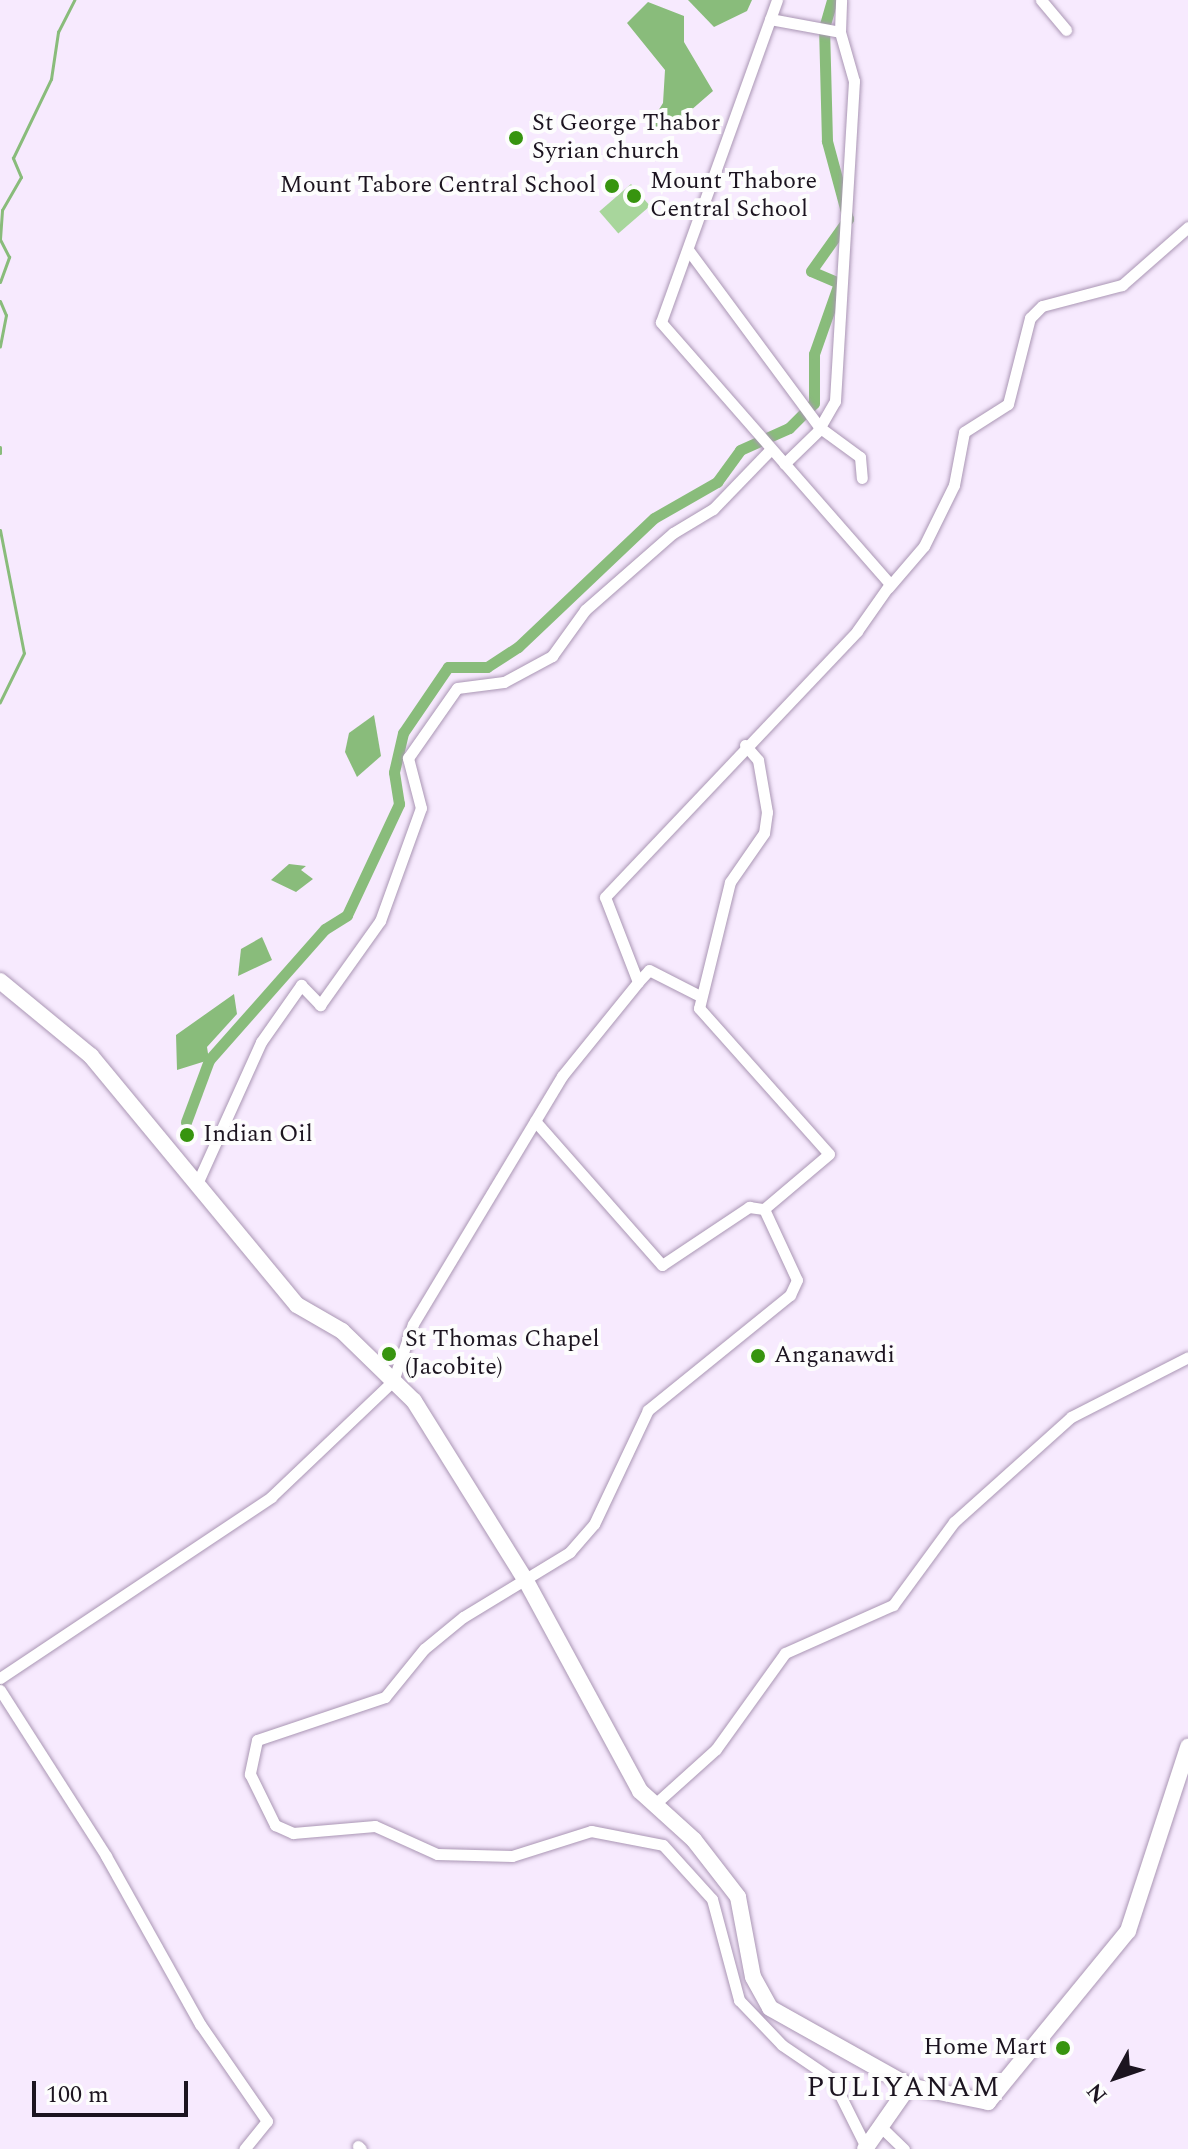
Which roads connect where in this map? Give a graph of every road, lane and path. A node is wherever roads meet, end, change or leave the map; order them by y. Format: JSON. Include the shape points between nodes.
{"nodes":[{"id":1,"x":777,"y":0,"type":"edge"},
{"id":2,"x":841,"y":0,"type":"edge"},
{"id":3,"x":1041,"y":0,"type":"edge"},
{"id":4,"x":770,"y":19,"type":"junction"},
{"id":5,"x":1066,"y":30,"type":"dead end"},
{"id":6,"x":840,"y":32,"type":"junction"},
{"id":7,"x":1188,"y":227,"type":"edge"},
{"id":8,"x":689,"y":251,"type":"junction"},
{"id":9,"x":819,"y":428,"type":"junction"},
{"id":10,"x":771,"y":449,"type":"junction"},
{"id":11,"x":784,"y":464,"type":"junction"},
{"id":12,"x":862,"y":478,"type":"dead end"},
{"id":13,"x":887,"y":588,"type":"junction"},
{"id":14,"x":745,"y":745,"type":"junction"},
{"id":15,"x":0,"y":981,"type":"edge"},
{"id":16,"x":638,"y":982,"type":"junction"},
{"id":17,"x":700,"y":996,"type":"junction"},
{"id":18,"x":535,"y":1121,"type":"junction"},
{"id":19,"x":196,"y":1186,"type":"junction"},
{"id":20,"x":764,"y":1209,"type":"junction"},
{"id":21,"x":1188,"y":1357,"type":"edge"},
{"id":22,"x":393,"y":1381,"type":"junction"},
{"id":23,"x":525,"y":1579,"type":"junction"},
{"id":24,"x":0,"y":1678,"type":"edge"},
{"id":25,"x":0,"y":1690,"type":"edge"},
{"id":26,"x":1188,"y":1747,"type":"edge"},
{"id":27,"x":655,"y":1804,"type":"junction"},
{"id":28,"x":909,"y":2086,"type":"junction"},
{"id":29,"x":881,"y":2127,"type":"junction"},
{"id":30,"x":865,"y":2147,"type":"edge"},
{"id":31,"x":244,"y":2149,"type":"edge"},
{"id":32,"x":904,"y":2149,"type":"edge"}],
"edges":[{"from":1,"to":4,"type":"street"},
{"from":2,"to":6,"type":"street"},
{"from":3,"to":5,"type":"street"},
{"from":4,"to":6,"type":"street"},
{"from":4,"to":8,"type":"street"},
{"from":6,"to":9,"type":"street","via":[[854,81],[849,199],[835,401]]},
{"from":7,"to":13,"type":"street","via":[[1122,285],[1042,306],[1030,318],[1008,404],[964,432],[948,497],[924,546]]},
{"from":8,"to":9,"type":"street"},
{"from":8,"to":10,"type":"street","via":[[661,322]]},
{"from":9,"to":11,"type":"street"},
{"from":9,"to":12,"type":"street","via":[[860,457]]},
{"from":10,"to":11,"type":"street"},
{"from":10,"to":19,"type":"street","via":[[713,509],[673,533],[585,610],[552,656],[504,682],[457,688],[408,758],[421,808],[380,921],[320,1005],[301,985],[261,1042]]},
{"from":11,"to":13,"type":"street"},
{"from":13,"to":14,"type":"street","via":[[857,631]]},
{"from":14,"to":16,"type":"street","via":[[605,897]]},
{"from":14,"to":17,"type":"street","via":[[765,781],[764,833],[730,882]]},
{"from":15,"to":19,"type":"main road","via":[[91,1056]]},
{"from":16,"to":17,"type":"street","via":[[649,970]]},
{"from":16,"to":18,"type":"street"},
{"from":17,"to":20,"type":"street","via":[[699,1008],[829,1154]]},
{"from":18,"to":20,"type":"street","via":[[662,1265],[749,1207]]},
{"from":18,"to":22,"type":"street","via":[[413,1324]]},
{"from":19,"to":22,"type":"main road","via":[[297,1305],[342,1331]]},
{"from":20,"to":23,"type":"street","via":[[797,1280],[790,1295],[648,1410],[594,1524],[570,1552]]},
{"from":21,"to":27,"type":"street","via":[[1071,1417],[946,1530],[893,1605],[785,1653],[761,1677],[716,1749]]},
{"from":22,"to":23,"type":"main road","via":[[414,1401]]},
{"from":22,"to":24,"type":"street","via":[[271,1497]]},
{"from":23,"to":27,"type":"main road","via":[[640,1791]]},
{"from":23,"to":30,"type":"street","via":[[424,1649],[385,1697],[257,1740],[249,1752],[258,1800],[275,1825],[293,1833],[375,1826],[437,1854],[512,1856],[591,1831],[663,1845],[712,1899],[739,2000],[782,2045],[832,2079]]},
{"from":25,"to":31,"type":"street","via":[[106,1856],[200,2024],[267,2121]]},
{"from":26,"to":28,"type":"main road","via":[[1128,1931],[1035,2053],[988,2102]]},
{"from":27,"to":28,"type":"main road","via":[[694,1840],[738,1897],[753,1977],[770,2008]]},
{"from":28,"to":29,"type":"main road"},
{"from":29,"to":30,"type":"main road"},
{"from":29,"to":32,"type":"street"}]}
